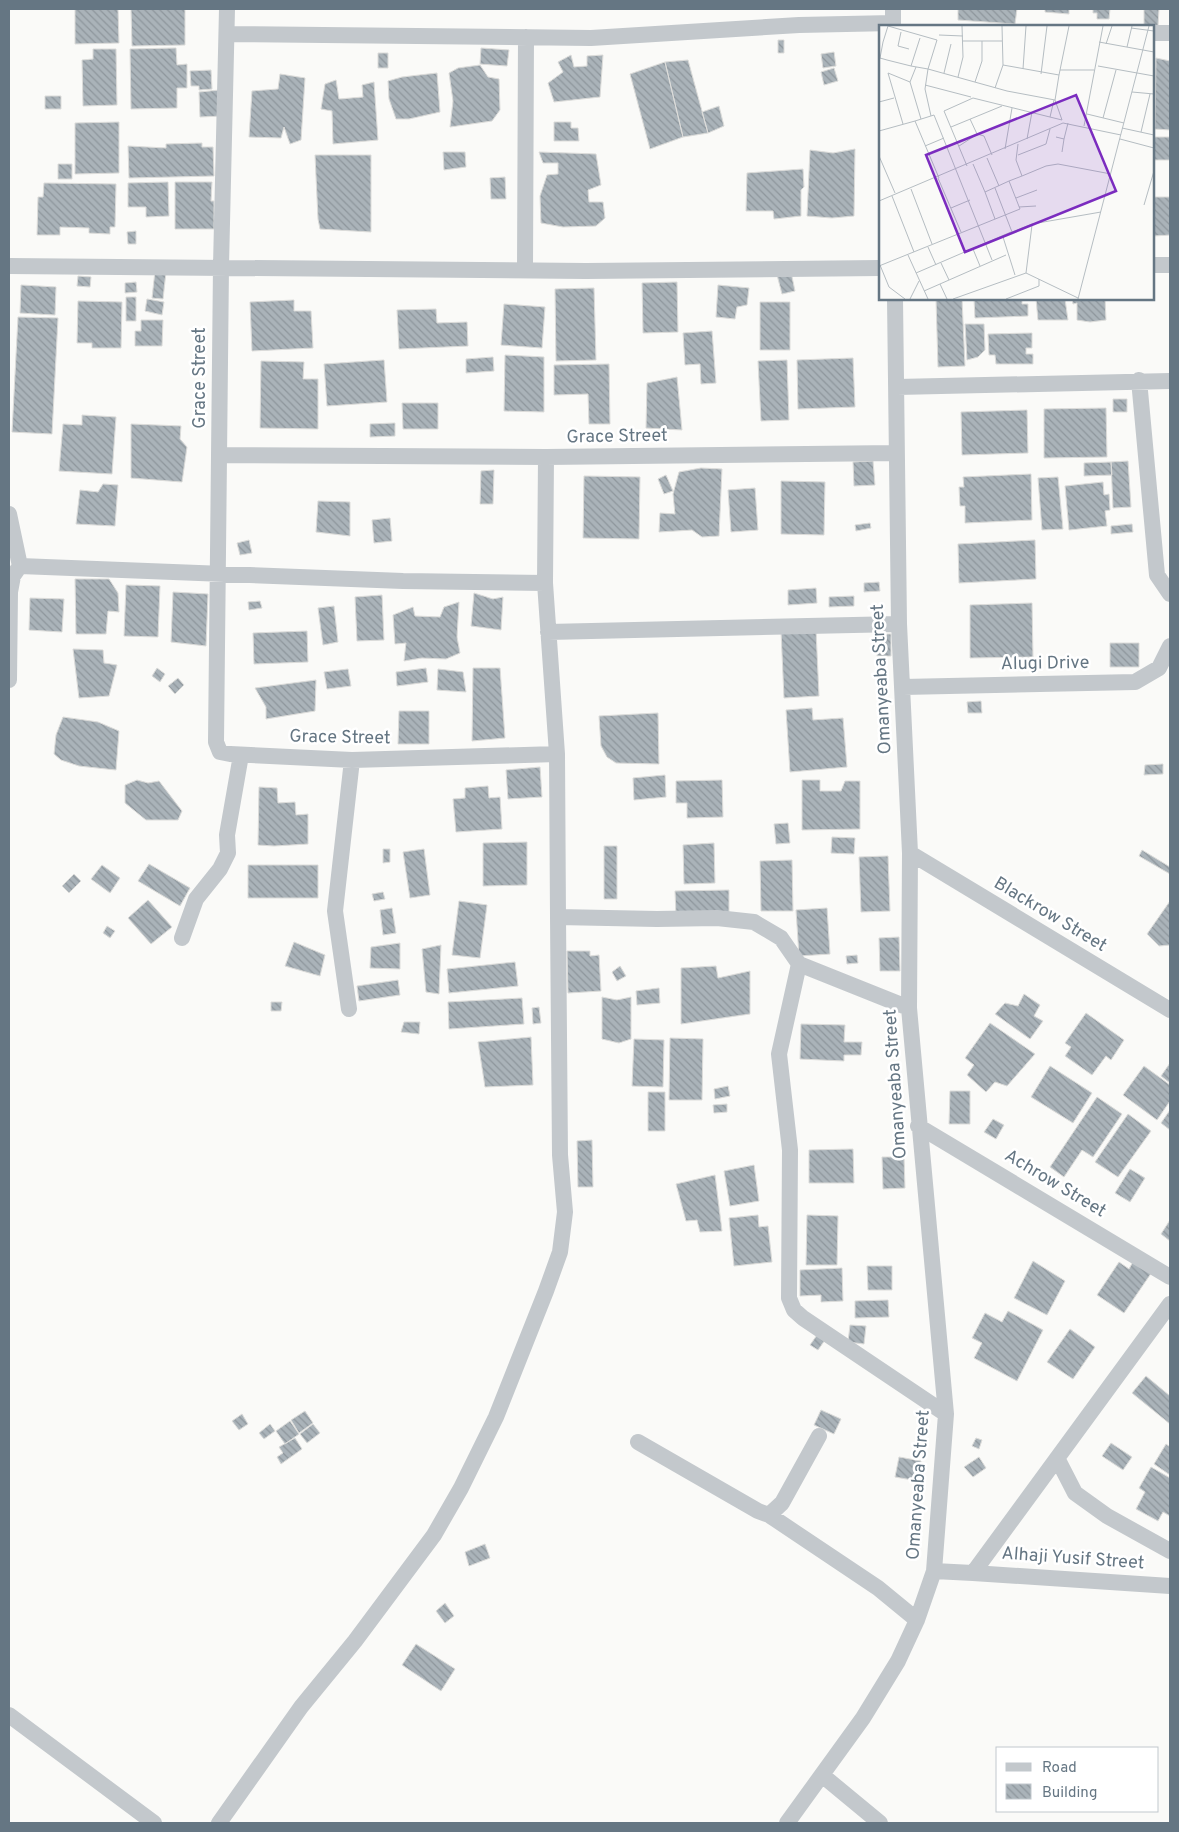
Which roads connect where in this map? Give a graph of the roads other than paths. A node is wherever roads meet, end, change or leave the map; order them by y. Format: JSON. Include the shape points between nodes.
{"nodes":[{"id":1,"x":227,"y":9,"type":"edge"},
{"id":2,"x":893,"y":19,"type":"edge"},
{"id":3,"x":1154,"y":33,"type":"edge"},
{"id":4,"x":1170,"y":33,"type":"edge"},
{"id":5,"x":228,"y":34,"type":"junction"},
{"id":6,"x":526,"y":37,"type":"junction"},
{"id":7,"x":1154,"y":265,"type":"edge"},
{"id":8,"x":1170,"y":265,"type":"edge"},
{"id":9,"x":9,"y":266,"type":"edge"},
{"id":10,"x":221,"y":266,"type":"junction"},
{"id":11,"x":879,"y":268,"type":"edge"},
{"id":12,"x":525,"y":269,"type":"junction"},
{"id":13,"x":895,"y":300,"type":"edge"},
{"id":14,"x":1139,"y":380,"type":"junction"},
{"id":15,"x":1170,"y":380,"type":"edge"},
{"id":16,"x":897,"y":387,"type":"junction"},
{"id":17,"x":896,"y":453,"type":"junction"},
{"id":18,"x":220,"y":455,"type":"junction"},
{"id":19,"x":546,"y":458,"type":"junction"},
{"id":20,"x":9,"y":514,"type":"edge"},
{"id":21,"x":20,"y":566,"type":"junction"},
{"id":22,"x":219,"y":574,"type":"junction"},
{"id":23,"x":546,"y":583,"type":"junction"},
{"id":24,"x":1170,"y":594,"type":"edge"},
{"id":25,"x":899,"y":624,"type":"junction"},
{"id":26,"x":548,"y":632,"type":"junction"},
{"id":27,"x":1170,"y":646,"type":"edge"},
{"id":28,"x":9,"y":680,"type":"edge"},
{"id":29,"x":903,"y":688,"type":"junction"},
{"id":30,"x":556,"y":754,"type":"junction"},
{"id":31,"x":241,"y":755,"type":"junction"},
{"id":32,"x":352,"y":760,"type":"junction"},
{"id":33,"x":910,"y":853,"type":"junction"},
{"id":34,"x":558,"y":917,"type":"junction"},
{"id":35,"x":182,"y":938,"type":"dead end"},
{"id":36,"x":799,"y":964,"type":"junction"},
{"id":37,"x":909,"y":1008,"type":"junction"},
{"id":38,"x":349,"y":1009,"type":"dead end"},
{"id":39,"x":1170,"y":1010,"type":"edge"},
{"id":40,"x":918,"y":1126,"type":"junction"},
{"id":41,"x":1170,"y":1277,"type":"edge"},
{"id":42,"x":1170,"y":1304,"type":"edge"},
{"id":43,"x":946,"y":1414,"type":"junction"},
{"id":44,"x":819,"y":1436,"type":"dead end"},
{"id":45,"x":638,"y":1442,"type":"dead end"},
{"id":46,"x":1057,"y":1458,"type":"junction"},
{"id":47,"x":769,"y":1515,"type":"junction"},
{"id":48,"x":1170,"y":1551,"type":"edge"},
{"id":49,"x":934,"y":1571,"type":"junction"},
{"id":50,"x":973,"y":1572,"type":"junction"},
{"id":51,"x":1170,"y":1586,"type":"edge"},
{"id":52,"x":917,"y":1620,"type":"junction"},
{"id":53,"x":9,"y":1715,"type":"edge"},
{"id":54,"x":822,"y":1775,"type":"junction"},
{"id":55,"x":154,"y":1823,"type":"edge"},
{"id":56,"x":219,"y":1823,"type":"edge"},
{"id":57,"x":787,"y":1823,"type":"edge"},
{"id":58,"x":880,"y":1823,"type":"edge"}],
"edges":[{"from":1,"to":5,"type":"street","name":"Grace Street"},
{"from":2,"to":6,"type":"street","via":[[591,38]]},
{"from":3,"to":4,"type":"street"},
{"from":5,"to":6,"type":"street"},
{"from":5,"to":10,"type":"street","name":"Grace Street"},
{"from":6,"to":12,"type":"street"},
{"from":7,"to":8,"type":"street"},
{"from":9,"to":10,"type":"street"},
{"from":10,"to":12,"type":"street"},
{"from":10,"to":18,"type":"street","name":"Grace Street"},
{"from":11,"to":12,"type":"street"},
{"from":13,"to":16,"type":"street","name":"Omanyeaba Street"},
{"from":14,"to":15,"type":"street"},
{"from":14,"to":16,"type":"street"},
{"from":14,"to":24,"type":"street","via":[[1157,575]]},
{"from":16,"to":17,"type":"street","name":"Omanyeaba Street"},
{"from":17,"to":19,"type":"street","name":"Grace Street"},
{"from":17,"to":25,"type":"street","name":"Omanyeaba Street"},
{"from":18,"to":19,"type":"street"},
{"from":18,"to":22,"type":"street","name":"Grace Street"},
{"from":19,"to":23,"type":"street","name":"Grace Street"},
{"from":20,"to":21,"type":"street"},
{"from":21,"to":22,"type":"street"},
{"from":21,"to":28,"type":"street","via":[[13,576],[10,592]]},
{"from":22,"to":23,"type":"street","via":[[403,582]]},
{"from":22,"to":31,"type":"street","name":"Grace Street","via":[[216,742],[220,752]]},
{"from":23,"to":26,"type":"street","name":"Grace Street"},
{"from":25,"to":26,"type":"street"},
{"from":25,"to":29,"type":"street","name":"Omanyeaba Street"},
{"from":26,"to":30,"type":"street","name":"Grace Street"},
{"from":27,"to":29,"type":"street","name":"Alugi Drive","via":[[1159,668],[1135,682]]},
{"from":29,"to":33,"type":"street","name":"Omanyeaba Street"},
{"from":30,"to":32,"type":"street","name":"Grace Street"},
{"from":30,"to":34,"type":"street"},
{"from":31,"to":32,"type":"street","name":"Grace Street"},
{"from":31,"to":35,"type":"street","via":[[227,835],[228,853],[220,869],[196,899]]},
{"from":32,"to":38,"type":"street","via":[[335,911]]},
{"from":33,"to":37,"type":"street","name":"Omanyeaba Street"},
{"from":33,"to":39,"type":"street","name":"Blackrow Street"},
{"from":34,"to":36,"type":"street","via":[[717,918],[754,922],[781,938]]},
{"from":34,"to":56,"type":"street","via":[[560,1145],[564,1212],[560,1252],[543,1300],[496,1417],[434,1535],[355,1641],[300,1706]]},
{"from":36,"to":37,"type":"street"},
{"from":36,"to":43,"type":"street","via":[[779,1054],[790,1150],[789,1298],[794,1310],[803,1318]]},
{"from":37,"to":40,"type":"street","name":"Omanyeaba Street"},
{"from":40,"to":41,"type":"street","name":"Achrow Street"},
{"from":40,"to":43,"type":"street","name":"Omanyeaba Street"},
{"from":42,"to":46,"type":"street"},
{"from":43,"to":49,"type":"street","name":"Omanyeaba Street"},
{"from":44,"to":47,"type":"street","via":[[782,1503]]},
{"from":45,"to":47,"type":"street","via":[[758,1512]]},
{"from":46,"to":48,"type":"street","via":[[1075,1493],[1107,1516]]},
{"from":46,"to":50,"type":"street"},
{"from":47,"to":52,"type":"street","via":[[878,1588]]},
{"from":49,"to":50,"type":"street","name":"Alhaji Yusif Street"},
{"from":49,"to":52,"type":"street","name":"Omanyeaba Street"},
{"from":50,"to":51,"type":"street","name":"Alhaji Yusif Street"},
{"from":52,"to":54,"type":"street","name":"Omanyeaba Street","via":[[898,1661]]},
{"from":53,"to":55,"type":"street"},
{"from":54,"to":57,"type":"street","name":"Omanyeaba Street"},
{"from":54,"to":58,"type":"street"}]}
